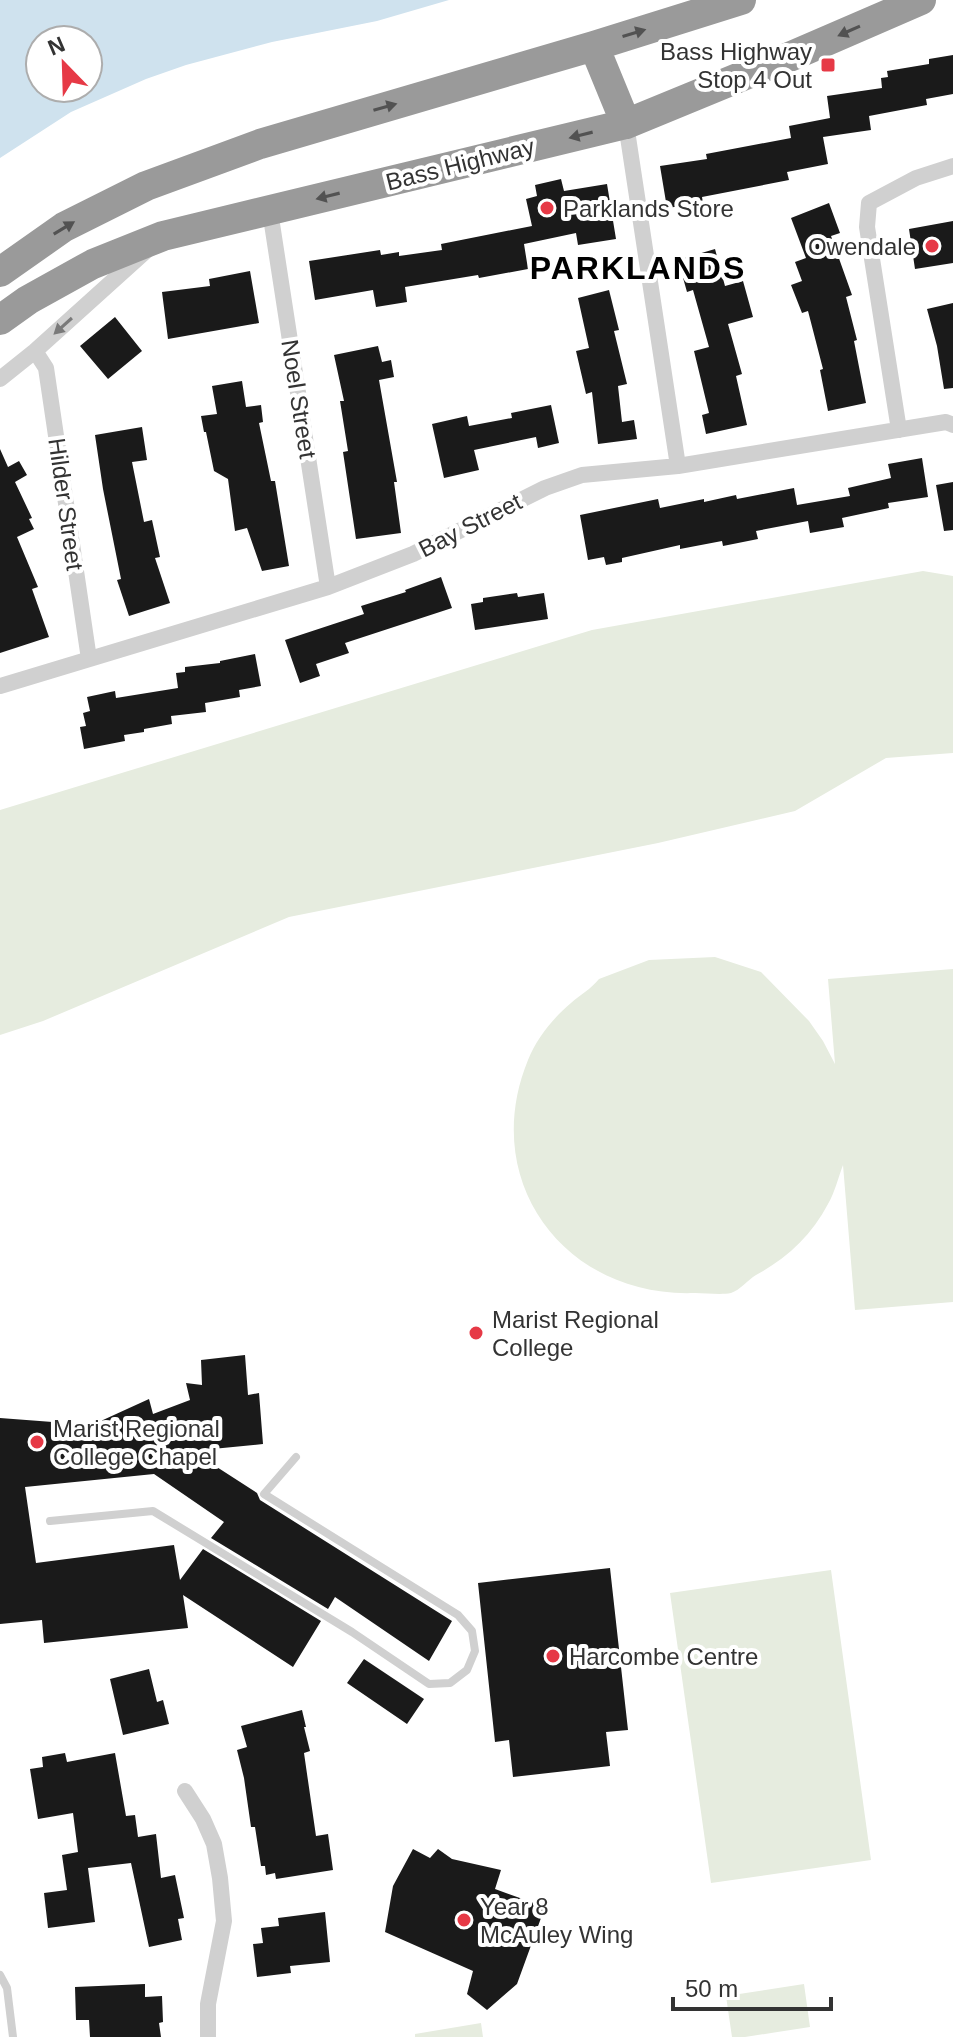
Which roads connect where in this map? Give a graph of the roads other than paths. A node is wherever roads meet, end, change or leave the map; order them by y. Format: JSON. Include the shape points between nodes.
{"nodes":[{"id":1,"x":741,"y":0,"type":"edge"},
{"id":2,"x":921,"y":0,"type":"edge"},
{"id":3,"x":594,"y":46,"type":"junction"},
{"id":4,"x":626,"y":124,"type":"junction"},
{"id":5,"x":953,"y":166,"type":"edge"},
{"id":6,"x":270,"y":211,"type":"junction"},
{"id":7,"x":163,"y":236,"type":"junction"},
{"id":8,"x":0,"y":272,"type":"edge"},
{"id":9,"x":0,"y":320,"type":"edge"},
{"id":10,"x":35,"y":351,"type":"junction"},
{"id":11,"x":0,"y":379,"type":"edge"},
{"id":12,"x":953,"y":425,"type":"edge"},
{"id":13,"x":899,"y":430,"type":"junction"},
{"id":14,"x":678,"y":466,"type":"junction"},
{"id":15,"x":328,"y":587,"type":"junction"},
{"id":16,"x":89,"y":659,"type":"junction"},
{"id":17,"x":0,"y":686,"type":"edge"},
{"id":18,"x":296,"y":1457,"type":"dead end"},
{"id":19,"x":50,"y":1521,"type":"dead end"},
{"id":20,"x":185,"y":1791,"type":"dead end"},
{"id":21,"x":0,"y":1975,"type":"edge"},
{"id":22,"x":13,"y":2037,"type":"edge"},
{"id":23,"x":208,"y":2037,"type":"edge"}],
"edges":[{"from":3,"to":1,"type":"highway","one_way":true},
{"from":2,"to":4,"type":"highway","name":"Bass Highway","one_way":true},
{"from":3,"to":4,"type":"highway"},
{"from":8,"to":3,"type":"highway","one_way":true,"via":[[64,227],[146,186],[260,144]]},
{"from":4,"to":6,"type":"highway","name":"Bass Highway","one_way":true},
{"from":4,"to":14,"type":"street"},
{"from":5,"to":13,"type":"street","via":[[869,203],[867,227]]},
{"from":6,"to":7,"type":"highway","name":"Bass Highway"},
{"from":6,"to":15,"type":"street","name":"Noel Street"},
{"from":7,"to":9,"type":"highway","name":"Bass Highway","via":[[93,264]]},
{"from":7,"to":10,"type":"street","one_way":true},
{"from":10,"to":11,"type":"street"},
{"from":10,"to":16,"type":"street","name":"Hilder Street","via":[[46,368]]},
{"from":12,"to":13,"type":"street","name":"Bay Street"},
{"from":13,"to":14,"type":"street","name":"Bay Street"},
{"from":14,"to":15,"type":"street","name":"Bay Street","via":[[582,475],[413,554]]},
{"from":15,"to":16,"type":"street","name":"Bay Street"},
{"from":16,"to":17,"type":"street","name":"Bay Street"},
{"from":18,"to":19,"type":"lane","via":[[264,1494],[458,1615],[472,1631],[475,1651],[467,1670],[450,1683],[429,1684],[153,1511]]},
{"from":20,"to":23,"type":"street","via":[[214,1844],[224,1921],[208,2004]]},
{"from":21,"to":22,"type":"lane","via":[[7,1988]]}]}
